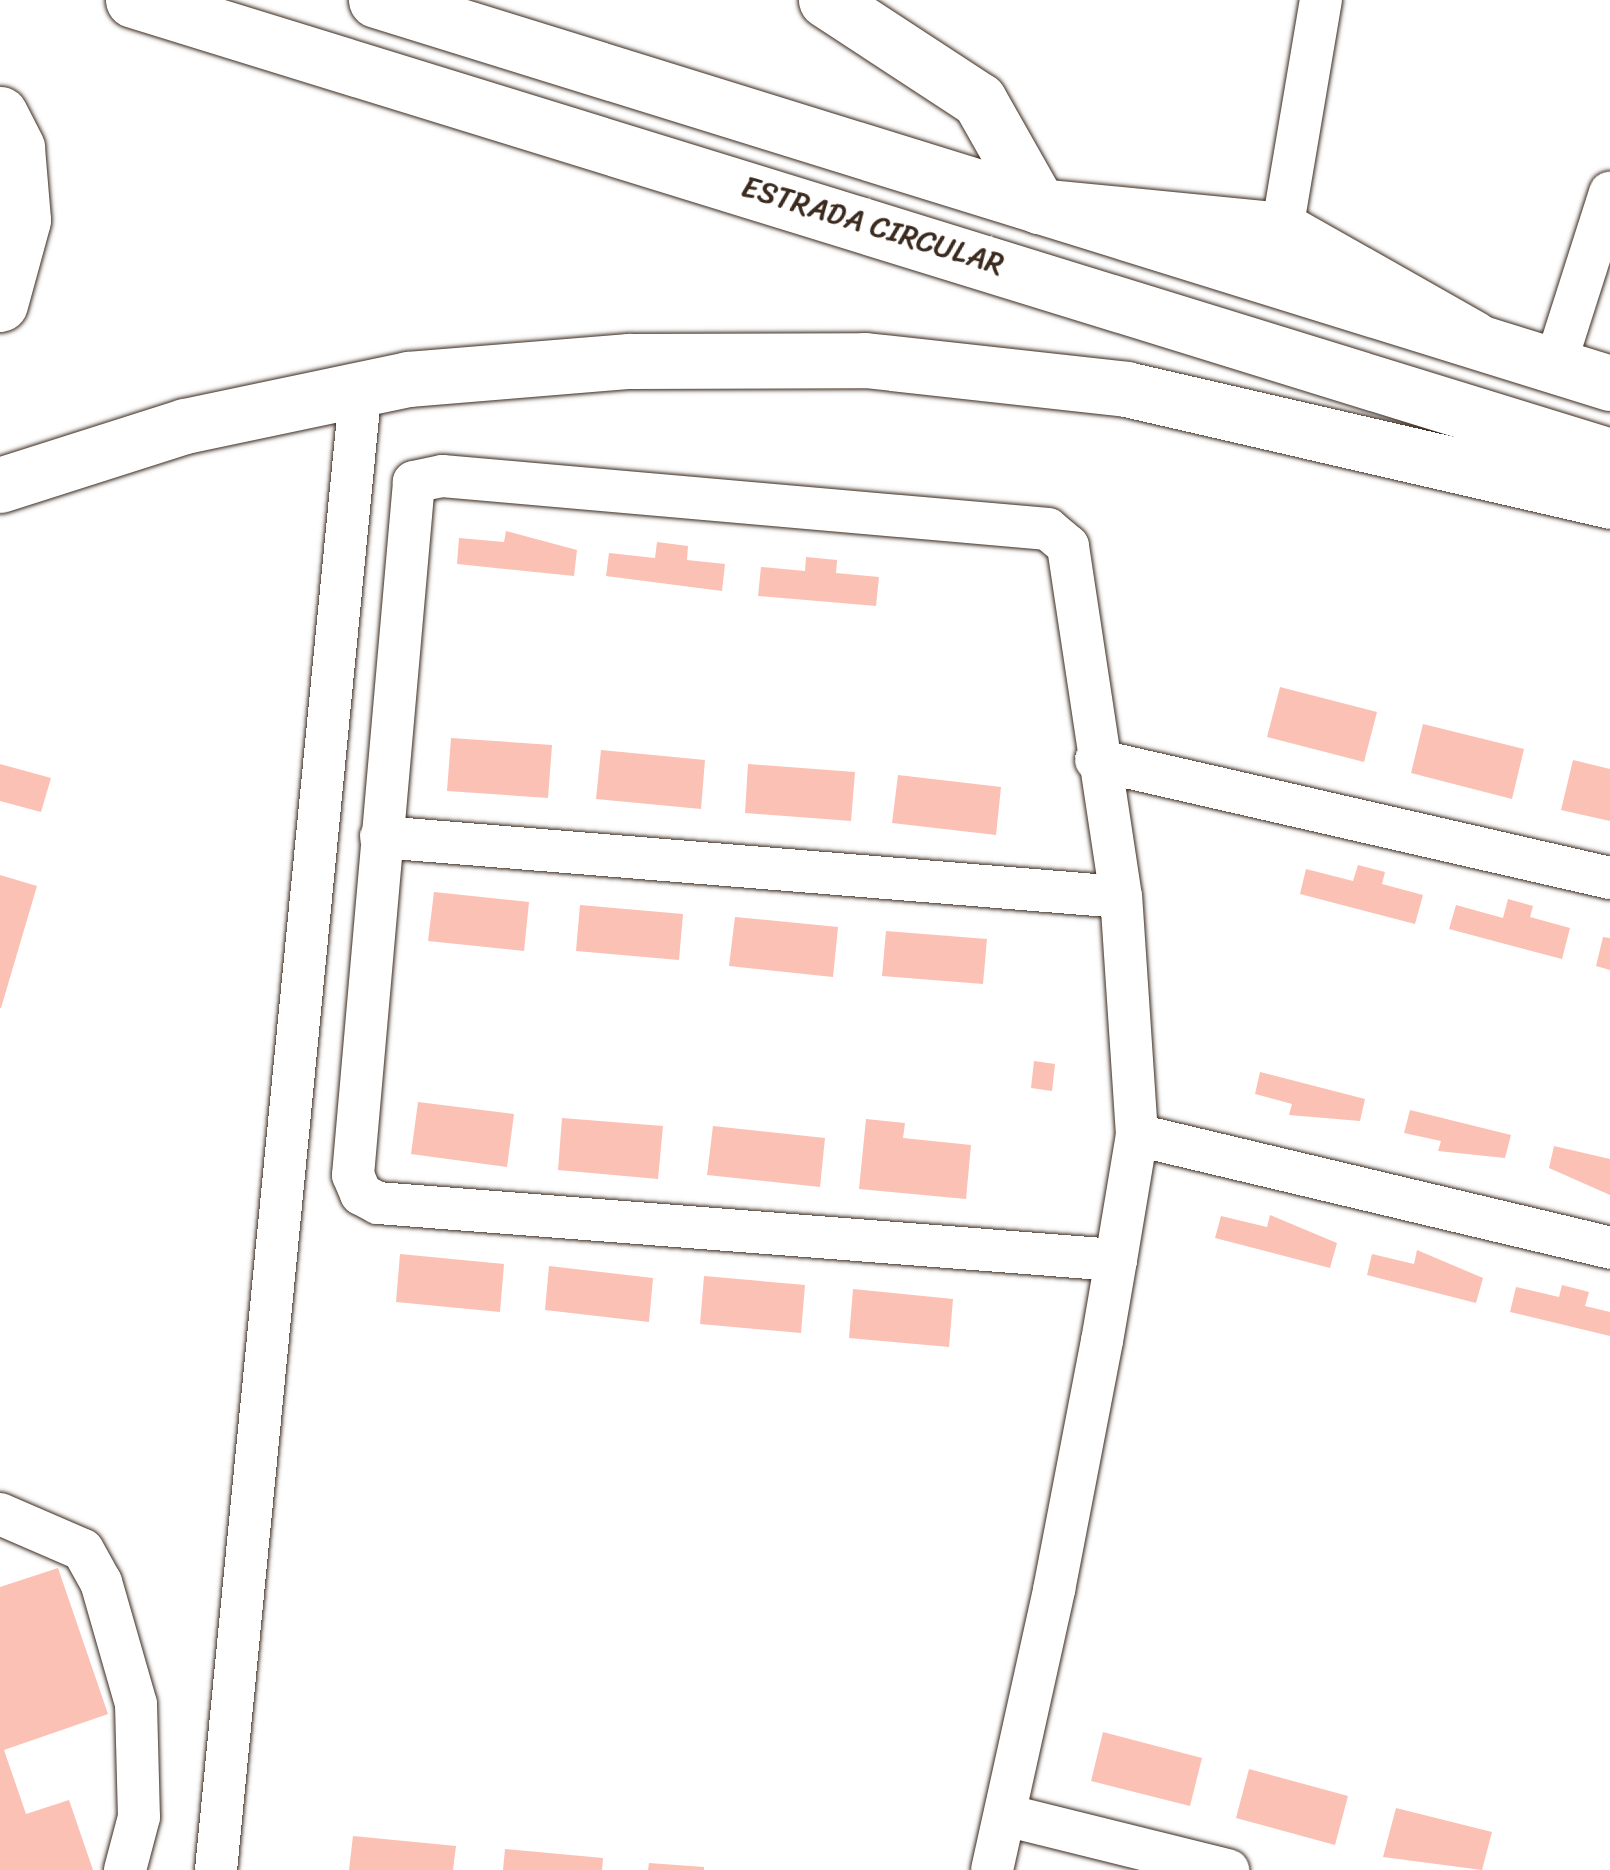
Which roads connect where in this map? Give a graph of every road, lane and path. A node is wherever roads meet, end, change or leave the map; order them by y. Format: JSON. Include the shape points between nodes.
{"nodes":[{"id":1,"x":134,"y":0,"type":"edge"},
{"id":2,"x":376,"y":0,"type":"edge"},
{"id":3,"x":826,"y":0,"type":"edge"},
{"id":4,"x":1321,"y":0,"type":"edge"},
{"id":5,"x":0,"y":114,"type":"edge"},
{"id":6,"x":1610,"y":193,"type":"edge"},
{"id":7,"x":1039,"y":206,"type":"junction"},
{"id":8,"x":1282,"y":230,"type":"junction"},
{"id":9,"x":0,"y":304,"type":"edge"},
{"id":10,"x":1474,"y":338,"type":"junction"},
{"id":11,"x":1555,"y":366,"type":"junction"},
{"id":12,"x":1610,"y":383,"type":"edge"},
{"id":13,"x":360,"y":387,"type":"junction"},
{"id":14,"x":1610,"y":456,"type":"edge"},
{"id":15,"x":0,"y":485,"type":"edge"},
{"id":16,"x":1610,"y":501,"type":"edge"},
{"id":17,"x":1096,"y":760,"type":"junction"},
{"id":18,"x":381,"y":838,"type":"junction"},
{"id":19,"x":1610,"y":878,"type":"edge"},
{"id":20,"x":1120,"y":897,"type":"junction"},
{"id":21,"x":1137,"y":1135,"type":"junction"},
{"id":22,"x":1610,"y":1248,"type":"edge"},
{"id":23,"x":1116,"y":1260,"type":"junction"},
{"id":24,"x":0,"y":1514,"type":"edge"},
{"id":25,"x":1010,"y":1816,"type":"junction"},
{"id":26,"x":126,"y":1870,"type":"edge"},
{"id":27,"x":216,"y":1870,"type":"edge"},
{"id":28,"x":992,"y":1870,"type":"edge"},
{"id":29,"x":1228,"y":1870,"type":"edge"}],
"edges":[{"from":1,"to":14,"type":"main road","name":"ESTRADA CIRCULAR"},
{"from":2,"to":7,"type":"main road"},
{"from":3,"to":7,"type":"main road","via":[[979,100]]},
{"from":4,"to":8,"type":"street"},
{"from":5,"to":9,"type":"main road","via":[[17,148],[23,220]]},
{"from":6,"to":11,"type":"street"},
{"from":7,"to":8,"type":"main road"},
{"from":7,"to":10,"type":"main road"},
{"from":8,"to":10,"type":"main road"},
{"from":10,"to":11,"type":"main road"},
{"from":11,"to":12,"type":"main road"},
{"from":13,"to":15,"type":"main road","via":[[185,426]]},
{"from":13,"to":16,"type":"main road","via":[[629,361],[865,360],[1126,389]]},
{"from":13,"to":27,"type":"street"},
{"from":17,"to":18,"type":"street","via":[[1068,546],[1048,529],[427,477],[406,496]]},
{"from":17,"to":19,"type":"street"},
{"from":17,"to":20,"type":"street"},
{"from":18,"to":20,"type":"street"},
{"from":18,"to":23,"type":"street","via":[[352,1175],[360,1194],[378,1203]]},
{"from":20,"to":21,"type":"street"},
{"from":21,"to":22,"type":"street"},
{"from":21,"to":23,"type":"street"},
{"from":23,"to":25,"type":"street"},
{"from":24,"to":26,"type":"street","via":[[83,1550],[101,1582],[136,1704],[139,1817]]},
{"from":25,"to":28,"type":"street"},
{"from":25,"to":29,"type":"street"}]}
